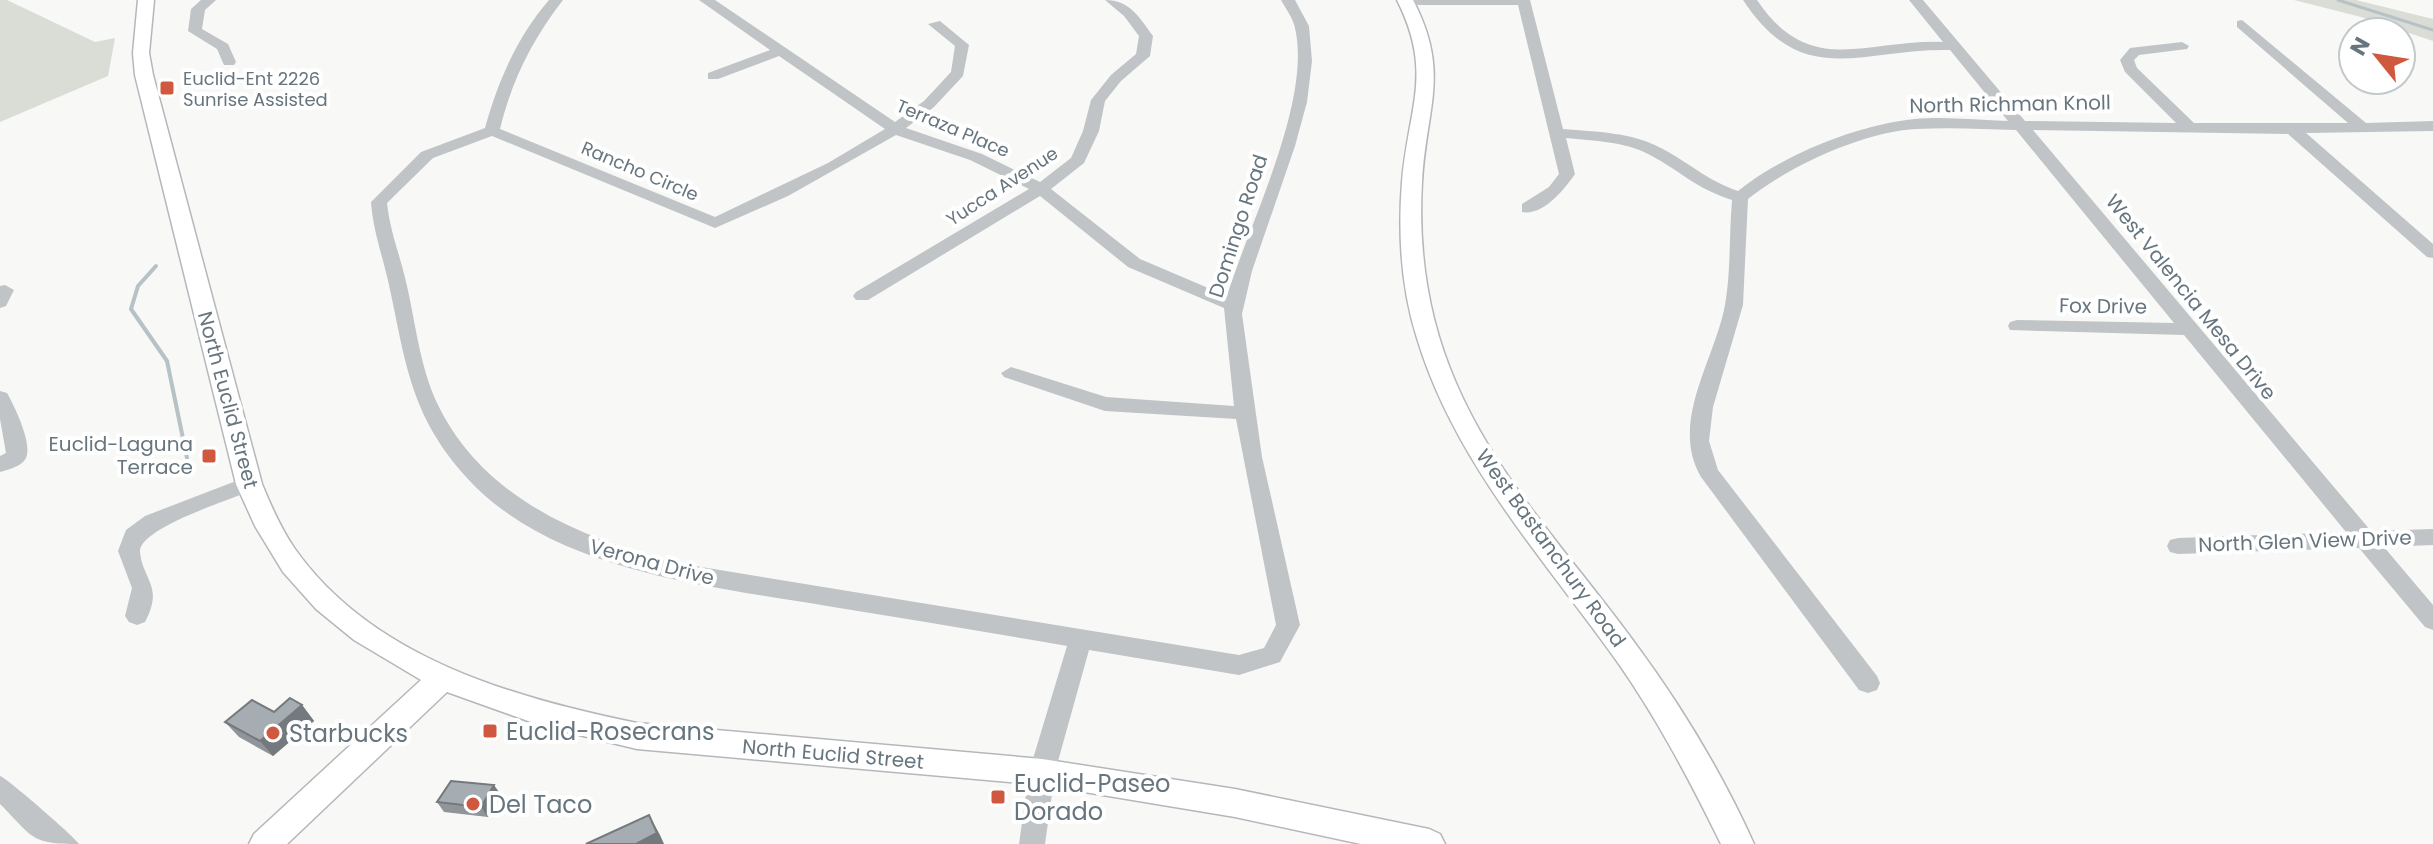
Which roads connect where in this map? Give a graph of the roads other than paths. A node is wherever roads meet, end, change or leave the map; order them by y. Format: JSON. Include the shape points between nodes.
{"nodes":[{"id":1,"x":146,"y":0,"type":"edge"},
{"id":2,"x":209,"y":0,"type":"edge"},
{"id":3,"x":556,"y":0,"type":"edge"},
{"id":4,"x":706,"y":0,"type":"edge"},
{"id":5,"x":1112,"y":0,"type":"edge"},
{"id":6,"x":1288,"y":0,"type":"edge"},
{"id":7,"x":1523,"y":0,"type":"edge"},
{"id":8,"x":1750,"y":0,"type":"edge"},
{"id":9,"x":1916,"y":0,"type":"edge"},
{"id":10,"x":1405,"y":1,"type":"edge"},
{"id":11,"x":935,"y":24,"type":"dead end"},
{"id":12,"x":2242,"y":24,"type":"dead end"},
{"id":13,"x":1955,"y":46,"type":"junction"},
{"id":14,"x":2182,"y":46,"type":"dead end"},
{"id":15,"x":777,"y":52,"type":"junction"},
{"id":16,"x":229,"y":62,"type":"dead end"},
{"id":17,"x":713,"y":76,"type":"dead end"},
{"id":18,"x":2018,"y":123,"type":"junction"},
{"id":19,"x":2188,"y":126,"type":"junction"},
{"id":20,"x":2433,"y":126,"type":"edge"},
{"id":21,"x":2363,"y":128,"type":"junction"},
{"id":22,"x":2292,"y":129,"type":"junction"},
{"id":23,"x":897,"y":130,"type":"junction"},
{"id":24,"x":492,"y":131,"type":"junction"},
{"id":25,"x":1559,"y":133,"type":"junction"},
{"id":26,"x":1041,"y":189,"type":"junction"},
{"id":27,"x":1740,"y":197,"type":"junction"},
{"id":28,"x":1528,"y":208,"type":"dead end"},
{"id":29,"x":2433,"y":253,"type":"edge"},
{"id":30,"x":862,"y":296,"type":"dead end"},
{"id":31,"x":1232,"y":305,"type":"junction"},
{"id":32,"x":2017,"y":326,"type":"dead end"},
{"id":33,"x":2188,"y":329,"type":"junction"},
{"id":34,"x":1011,"y":373,"type":"dead end"},
{"id":35,"x":0,"y":398,"type":"edge"},
{"id":36,"x":1243,"y":413,"type":"junction"},
{"id":37,"x":0,"y":465,"type":"edge"},
{"id":38,"x":249,"y":484,"type":"junction"},
{"id":39,"x":2363,"y":537,"type":"junction"},
{"id":40,"x":2433,"y":537,"type":"edge"},
{"id":41,"x":2178,"y":546,"type":"dead end"},
{"id":42,"x":137,"y":616,"type":"dead end"},
{"id":43,"x":2433,"y":621,"type":"edge"},
{"id":44,"x":1080,"y":641,"type":"junction"},
{"id":45,"x":1272,"y":655,"type":"joint"},
{"id":46,"x":443,"y":678,"type":"junction"},
{"id":47,"x":1868,"y":683,"type":"dead end"},
{"id":48,"x":1042,"y":772,"type":"junction"},
{"id":49,"x":0,"y":787,"type":"edge"},
{"id":50,"x":66,"y":844,"type":"edge"},
{"id":51,"x":265,"y":844,"type":"edge"},
{"id":52,"x":1032,"y":844,"type":"edge"},
{"id":53,"x":1429,"y":844,"type":"edge"},
{"id":54,"x":1738,"y":844,"type":"edge"}],
"edges":[{"from":1,"to":38,"type":"main road","name":"North Euclid Street","via":[[144,75]]},
{"from":2,"to":16,"type":"street","via":[[198,9],[195,31],[223,47]]},
{"from":3,"to":24,"type":"street","via":[[514,64]]},
{"from":4,"to":15,"type":"street","name":"Terraza Place"},
{"from":5,"to":26,"type":"street","name":"Yucca Avenue","via":[[1146,36],[1143,56],[1098,100],[1078,160]]},
{"from":6,"to":31,"type":"street","name":"Domingo Road","via":[[1306,31],[1307,62],[1296,116]]},
{"from":7,"to":10,"type":"street"},
{"from":7,"to":25,"type":"street"},
{"from":8,"to":13,"type":"street","via":[[1763,24],[1808,51],[1838,57],[1902,46]]},
{"from":9,"to":13,"type":"street","name":"West Valencia Mesa Drive"},
{"from":10,"to":54,"type":"main road","name":"West Bastanchury Road","via":[[1423,38],[1427,67],[1412,180],[1410,247],[1419,308],[1440,374],[1510,496],[1630,657],[1697,765]]},
{"from":11,"to":23,"type":"street","name":"Rancho Circle","via":[[954,31],[964,57],[931,104]]},
{"from":12,"to":21,"type":"street"},
{"from":13,"to":18,"type":"street","name":"West Valencia Mesa Drive"},
{"from":14,"to":19,"type":"street","via":[[2135,51],[2127,60]]},
{"from":15,"to":17,"type":"street"},
{"from":15,"to":23,"type":"street","name":"Terraza Place"},
{"from":18,"to":19,"type":"street","name":"North Richman Knoll"},
{"from":18,"to":27,"type":"street","name":"North Richman Knoll","via":[[1914,124],[1835,143]]},
{"from":18,"to":33,"type":"street","name":"West Valencia Mesa Drive"},
{"from":19,"to":22,"type":"street","name":"North Richman Knoll"},
{"from":20,"to":21,"type":"street","name":"North Richman Knoll"},
{"from":21,"to":22,"type":"street","name":"North Richman Knoll"},
{"from":22,"to":29,"type":"street"},
{"from":23,"to":24,"type":"street","name":"Rancho Circle","via":[[749,211],[715,223]]},
{"from":23,"to":26,"type":"street","name":"Terraza Place","via":[[976,157]]},
{"from":24,"to":44,"type":"street","name":"Verona Drive","via":[[427,155],[379,202],[380,232],[398,283],[411,357],[443,436],[480,479],[529,517],[568,538],[642,564]]},
{"from":25,"to":27,"type":"street","via":[[1623,139],[1655,151],[1709,187]]},
{"from":25,"to":28,"type":"street","via":[[1567,174],[1555,190]]},
{"from":26,"to":30,"type":"street","name":"Yucca Avenue"},
{"from":26,"to":31,"type":"street","name":"Terraza Place","via":[[1134,263]]},
{"from":27,"to":47,"type":"street","via":[[1734,305],[1703,407],[1699,441],[1708,472]]},
{"from":31,"to":36,"type":"street","name":"Domingo Road"},
{"from":32,"to":33,"type":"street","name":"Fox Drive"},
{"from":33,"to":39,"type":"street","name":"West Valencia Mesa Drive"},
{"from":34,"to":36,"type":"street","via":[[1105,404]]},
{"from":35,"to":37,"type":"street","via":[[13,425],[17,456]]},
{"from":36,"to":45,"type":"street","name":"Domingo Road","via":[[1288,625]]},
{"from":38,"to":42,"type":"street","via":[[153,522],[134,536],[129,551],[143,588]]},
{"from":38,"to":46,"type":"main road","name":"North Euclid Street","via":[[276,541],[313,588],[388,648]]},
{"from":39,"to":40,"type":"street","name":"North Glen View Drive"},
{"from":39,"to":41,"type":"street","name":"North Glen View Drive"},
{"from":39,"to":43,"type":"street","name":"West Valencia Mesa Drive"},
{"from":44,"to":45,"type":"street","name":"Verona Drive","via":[[1239,665]]},
{"from":44,"to":48,"type":"street"},
{"from":46,"to":48,"type":"main road","name":"North Euclid Street","via":[[530,712],[637,736]]},
{"from":46,"to":51,"type":"main road"},
{"from":48,"to":52,"type":"street"},
{"from":48,"to":53,"type":"main road","name":"North Euclid Street","via":[[1235,803]]},
{"from":49,"to":50,"type":"street","via":[[41,828]]}]}
